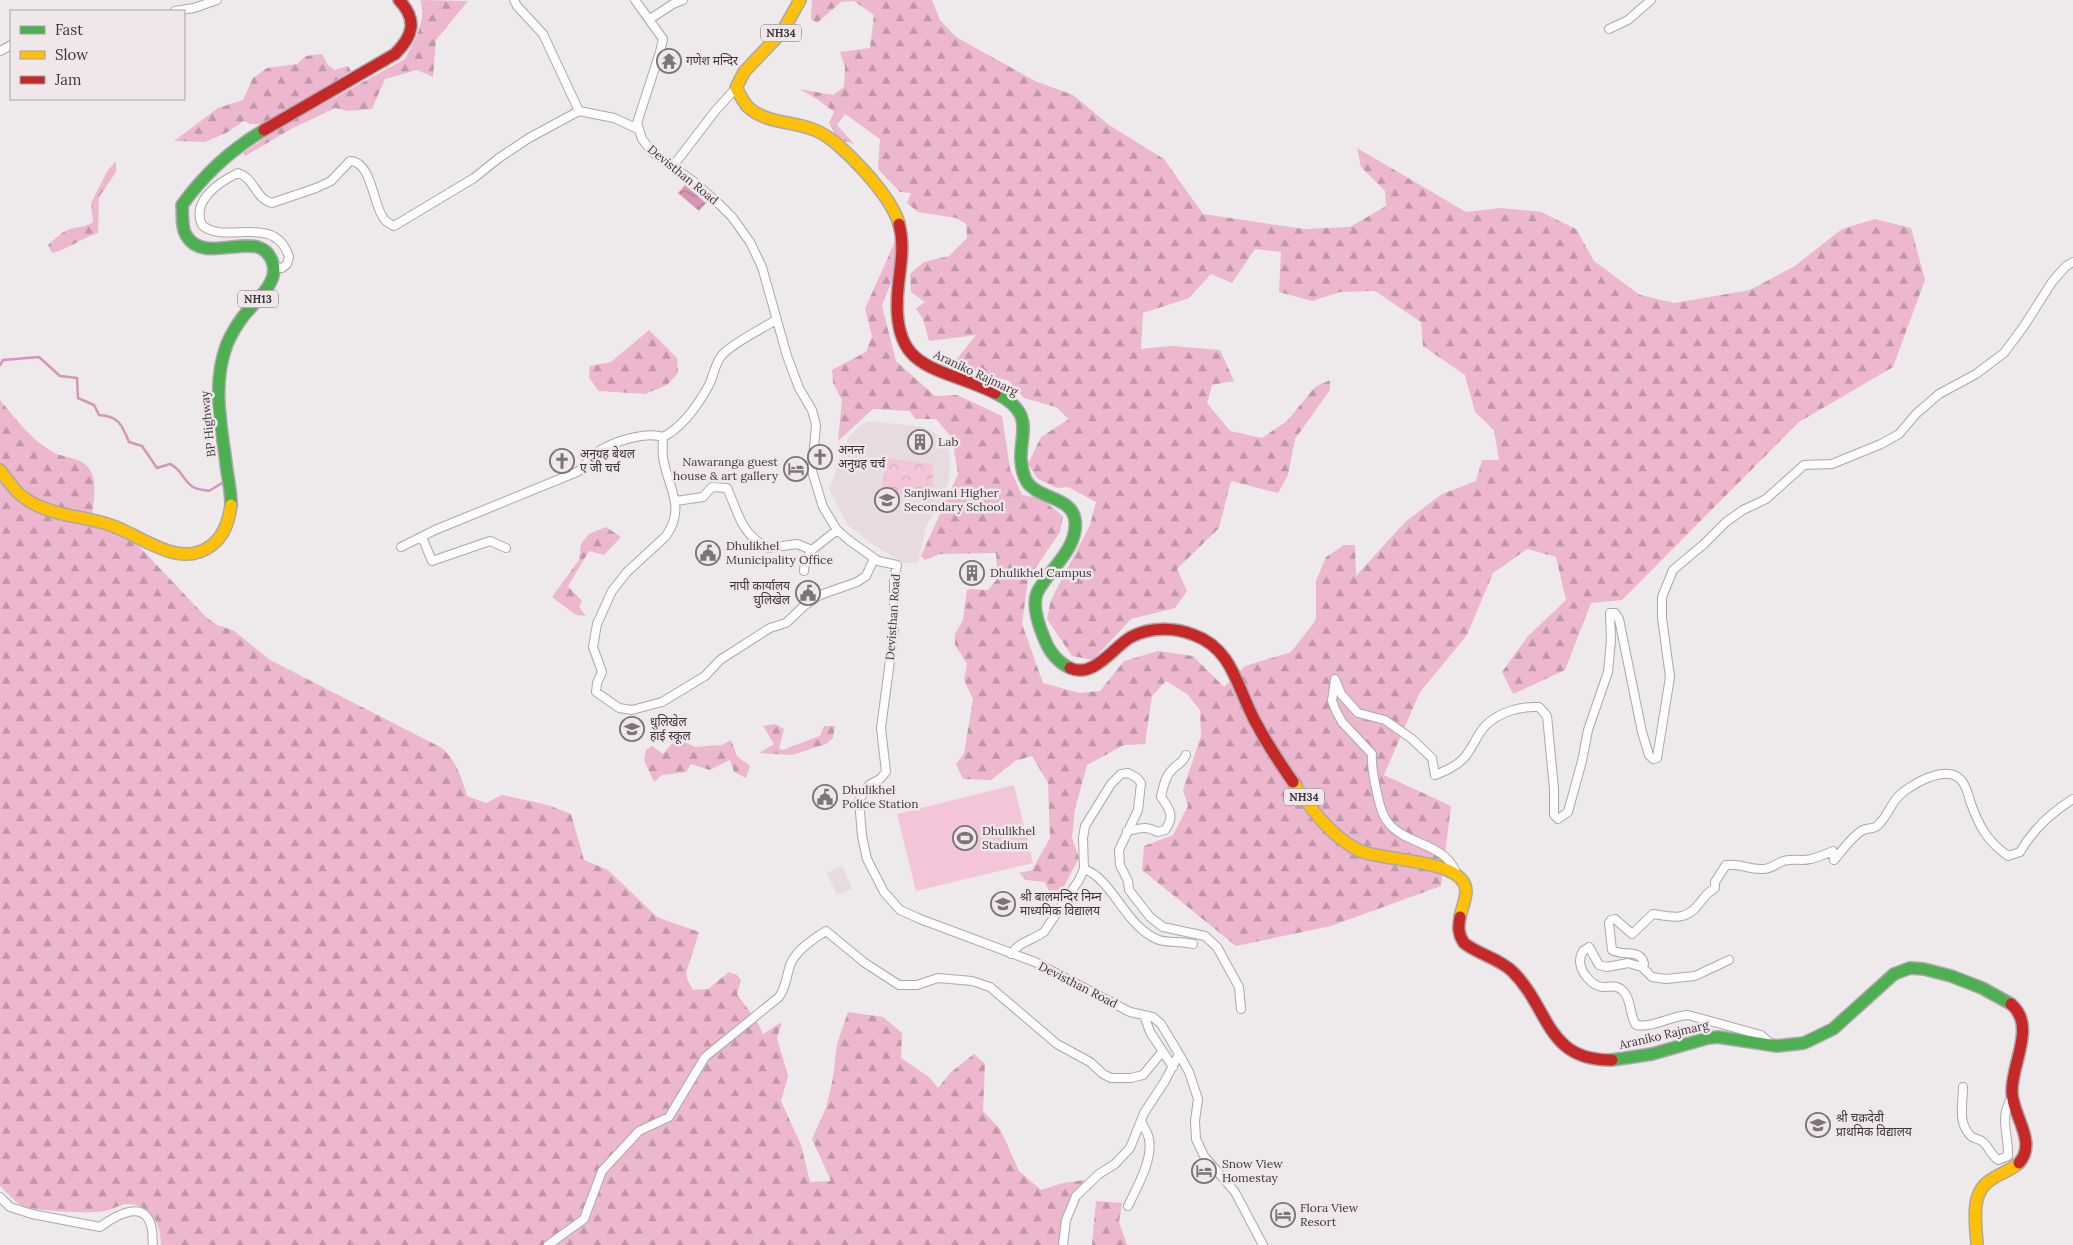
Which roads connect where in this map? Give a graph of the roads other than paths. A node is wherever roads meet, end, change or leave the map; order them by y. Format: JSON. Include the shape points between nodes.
{"nodes":[{"id":1,"x":217,"y":0,"type":"edge"},
{"id":2,"x":399,"y":0,"type":"edge"},
{"id":3,"x":514,"y":0,"type":"edge"},
{"id":4,"x":635,"y":0,"type":"edge"},
{"id":5,"x":683,"y":0,"type":"edge"},
{"id":6,"x":800,"y":0,"type":"edge"},
{"id":7,"x":1651,"y":0,"type":"edge"},
{"id":8,"x":183,"y":10,"type":"edge"},
{"id":9,"x":650,"y":20,"type":"junction"},
{"id":10,"x":1609,"y":29,"type":"dead end"},
{"id":11,"x":736,"y":88,"type":"junction"},
{"id":12,"x":579,"y":111,"type":"junction"},
{"id":13,"x":638,"y":129,"type":"junction"},
{"id":14,"x":673,"y":166,"type":"junction"},
{"id":15,"x":2073,"y":262,"type":"edge"},
{"id":16,"x":275,"y":267,"type":"junction"},
{"id":17,"x":776,"y":320,"type":"junction"},
{"id":18,"x":663,"y":437,"type":"junction"},
{"id":19,"x":0,"y":470,"type":"edge"},
{"id":20,"x":676,"y":501,"type":"junction"},
{"id":21,"x":837,"y":530,"type":"junction"},
{"id":22,"x":422,"y":537,"type":"junction"},
{"id":23,"x":401,"y":547,"type":"dead end"},
{"id":24,"x":506,"y":548,"type":"dead end"},
{"id":25,"x":812,"y":550,"type":"junction"},
{"id":26,"x":874,"y":559,"type":"junction"},
{"id":27,"x":804,"y":571,"type":"dead end"},
{"id":28,"x":1186,"y":755,"type":"dead end"},
{"id":29,"x":2073,"y":799,"type":"edge"},
{"id":30,"x":1127,"y":831,"type":"junction"},
{"id":31,"x":1084,"y":869,"type":"junction"},
{"id":32,"x":1455,"y":872,"type":"junction"},
{"id":33,"x":1193,"y":944,"type":"dead end"},
{"id":34,"x":1011,"y":954,"type":"junction"},
{"id":35,"x":1729,"y":960,"type":"dead end"},
{"id":36,"x":1642,"y":968,"type":"junction"},
{"id":37,"x":1241,"y":1009,"type":"dead end"},
{"id":38,"x":1144,"y":1015,"type":"junction"},
{"id":39,"x":1777,"y":1048,"type":"junction"},
{"id":40,"x":1162,"y":1052,"type":"junction"},
{"id":41,"x":1179,"y":1054,"type":"junction"},
{"id":42,"x":1173,"y":1067,"type":"junction"},
{"id":43,"x":1963,"y":1087,"type":"dead end"},
{"id":44,"x":2012,"y":1097,"type":"junction"},
{"id":45,"x":1141,"y":1121,"type":"junction"},
{"id":46,"x":0,"y":1197,"type":"edge"},
{"id":47,"x":1128,"y":1206,"type":"dead end"},
{"id":48,"x":153,"y":1245,"type":"edge"},
{"id":49,"x":548,"y":1245,"type":"edge"},
{"id":50,"x":1063,"y":1245,"type":"edge"},
{"id":51,"x":1263,"y":1245,"type":"edge"},
{"id":52,"x":1977,"y":1245,"type":"edge"}],
"edges":[{"from":1,"to":8,"type":"street"},
{"from":2,"to":16,"type":"highway","via":[[412,18],[412,28],[403,47],[243,142],[201,179],[182,205],[185,234],[196,246],[204,250],[253,244],[266,251]]},
{"from":3,"to":12,"type":"street","via":[[543,34]]},
{"from":4,"to":9,"type":"street"},
{"from":5,"to":9,"type":"street"},
{"from":6,"to":11,"type":"highway","number":"NH34","via":[[788,26],[755,62],[747,66]]},
{"from":7,"to":10,"type":"street","via":[[1628,20]]},
{"from":9,"to":13,"type":"street","via":[[663,39],[641,108]]},
{"from":11,"to":14,"type":"street"},
{"from":11,"to":32,"type":"highway","name":"Araniko Rajmarg","number":"NH34","via":[[755,112],[819,132],[836,144],[887,198],[903,231],[896,322],[907,351],[928,367],[986,390],[1009,401],[1019,410],[1023,422],[1021,466],[1026,482],[1033,489],[1066,504],[1074,511],[1077,520],[1074,536],[1035,601],[1041,636],[1057,659],[1078,671],[1086,670],[1136,635],[1166,628],[1205,639],[1228,659],[1255,722],[1299,791],[1326,824],[1358,851]]},
{"from":12,"to":13,"type":"street","via":[[614,118]]},
{"from":12,"to":16,"type":"street","via":[[529,138],[474,178],[394,226],[384,220],[364,167],[354,161],[316,188],[272,203],[260,196],[247,177],[238,173],[228,178],[205,199],[199,214],[202,225],[213,232],[254,231],[273,238],[284,246],[289,257],[282,268]]},
{"from":13,"to":14,"type":"street","name":"Devisthan Road","via":[[646,147]]},
{"from":14,"to":17,"type":"street","name":"Devisthan Road","via":[[718,202],[743,231],[762,267]]},
{"from":15,"to":32,"type":"street","via":[[2052,282],[2004,353],[1976,374],[1939,394],[1899,434],[1832,464],[1804,465],[1766,499],[1726,522],[1673,570],[1662,597],[1670,677],[1657,758],[1649,755],[1642,732],[1619,619],[1615,613],[1610,613],[1608,672],[1588,730],[1568,812],[1558,820],[1554,815],[1547,716],[1539,707],[1526,706],[1500,714],[1484,727],[1463,759],[1435,775],[1432,758],[1385,720],[1358,713],[1341,694],[1335,679],[1332,701],[1342,722],[1372,754],[1371,766],[1379,805],[1388,822],[1434,848],[1449,860]]},
{"from":16,"to":19,"type":"highway","name":"BP Highway","number":"NH13","via":[[274,278],[239,322],[220,367],[218,402],[232,504],[224,533],[207,550],[182,555],[172,553],[122,529],[35,504],[22,496]]},
{"from":17,"to":18,"type":"street","via":[[722,354],[709,384],[690,414]]},
{"from":17,"to":21,"type":"street","name":"Devisthan Road","via":[[799,388],[812,410],[816,425],[812,471],[823,507]]},
{"from":18,"to":20,"type":"street","via":[[663,457]]},
{"from":18,"to":22,"type":"street","via":[[641,436],[619,441],[597,452],[577,472]]},
{"from":20,"to":25,"type":"street","via":[[703,497],[712,487],[727,488],[739,520],[761,544],[768,548],[797,544]]},
{"from":20,"to":26,"type":"street","via":[[676,512],[666,536],[627,572],[612,591],[595,633],[593,647],[602,672],[596,692],[619,708],[632,710],[662,702],[705,676],[720,660],[770,628],[786,623],[820,595],[866,576]]},
{"from":21,"to":25,"type":"street"},
{"from":21,"to":26,"type":"street","name":"Devisthan Road"},
{"from":22,"to":23,"type":"street"},
{"from":22,"to":24,"type":"street","via":[[432,561],[490,541]]},
{"from":25,"to":27,"type":"street","via":[[805,560]]},
{"from":26,"to":34,"type":"street","name":"Devisthan Road","via":[[897,565],[894,630],[881,728],[886,772],[859,800],[867,859],[884,892],[900,910]]},
{"from":28,"to":30,"type":"street","via":[[1182,763],[1172,769],[1163,788],[1161,797],[1171,816],[1166,830],[1157,832],[1143,827]]},
{"from":29,"to":36,"type":"street","via":[[2027,840],[2020,852],[2008,856],[1979,827],[1962,780],[1954,774],[1942,773],[1918,782],[1898,797],[1876,828],[1858,834],[1834,860],[1833,851],[1810,860],[1780,862],[1772,868],[1750,869],[1739,863],[1726,865],[1715,888],[1704,895],[1688,916],[1653,914],[1632,934],[1615,919],[1611,920],[1612,950],[1617,954],[1638,954],[1643,959]]},
{"from":30,"to":31,"type":"street","via":[[1138,810],[1141,784],[1128,772],[1111,784],[1086,826]]},
{"from":30,"to":37,"type":"street","via":[[1119,859],[1129,890],[1163,927],[1205,936],[1218,947],[1239,987]]},
{"from":31,"to":33,"type":"street","via":[[1097,875],[1141,929],[1159,940],[1181,940]]},
{"from":31,"to":34,"type":"street","via":[[1044,932],[1021,942]]},
{"from":32,"to":39,"type":"highway","name":"Araniko Rajmarg","via":[[1467,891],[1459,924],[1459,935],[1463,941],[1468,947],[1511,969],[1561,1043],[1582,1056],[1600,1061],[1618,1060],[1718,1037]]},
{"from":34,"to":38,"type":"street","name":"Devisthan Road","via":[[1035,962],[1130,1012]]},
{"from":35,"to":36,"type":"street","via":[[1695,976],[1666,979],[1652,977]]},
{"from":36,"to":39,"type":"street","via":[[1628,962],[1607,967],[1598,965],[1589,947],[1582,951],[1579,961],[1591,982],[1601,987],[1614,985],[1623,990],[1636,1025],[1645,1026],[1688,1015],[1761,1036]]},
{"from":38,"to":40,"type":"street"},
{"from":38,"to":41,"type":"street","name":"Devisthan Road","via":[[1161,1024]]},
{"from":39,"to":44,"type":"highway","name":"Araniko Rajmarg","via":[[1796,1047],[1822,1037],[1894,974],[1925,968],[2006,999],[2020,1014],[2024,1025]]},
{"from":40,"to":42,"type":"street"},
{"from":40,"to":49,"type":"street","via":[[1143,1075],[1111,1078],[1057,1044],[990,987],[972,981],[938,978],[917,985],[899,985],[865,963],[826,931],[791,962],[779,997],[705,1057],[669,1117],[639,1131],[602,1171],[584,1219]]},
{"from":41,"to":42,"type":"street"},
{"from":41,"to":51,"type":"street","name":"Devisthan Road","via":[[1198,1099],[1196,1138],[1204,1156],[1234,1192]]},
{"from":42,"to":45,"type":"street"},
{"from":43,"to":44,"type":"street","via":[[1961,1110],[1965,1126],[1972,1137],[1983,1142],[1998,1160],[2008,1156],[2004,1125],[2007,1105]]},
{"from":44,"to":52,"type":"highway","name":"Araniko Rajmarg","via":[[2027,1146],[2025,1156],[2020,1163],[1981,1188],[1977,1198]]},
{"from":45,"to":47,"type":"street","via":[[1149,1137],[1150,1152]]},
{"from":45,"to":50,"type":"street","via":[[1130,1148],[1076,1196],[1066,1220]]},
{"from":46,"to":48,"type":"street","via":[[10,1207],[32,1214],[100,1227],[115,1216],[140,1211],[153,1230]]}]}
